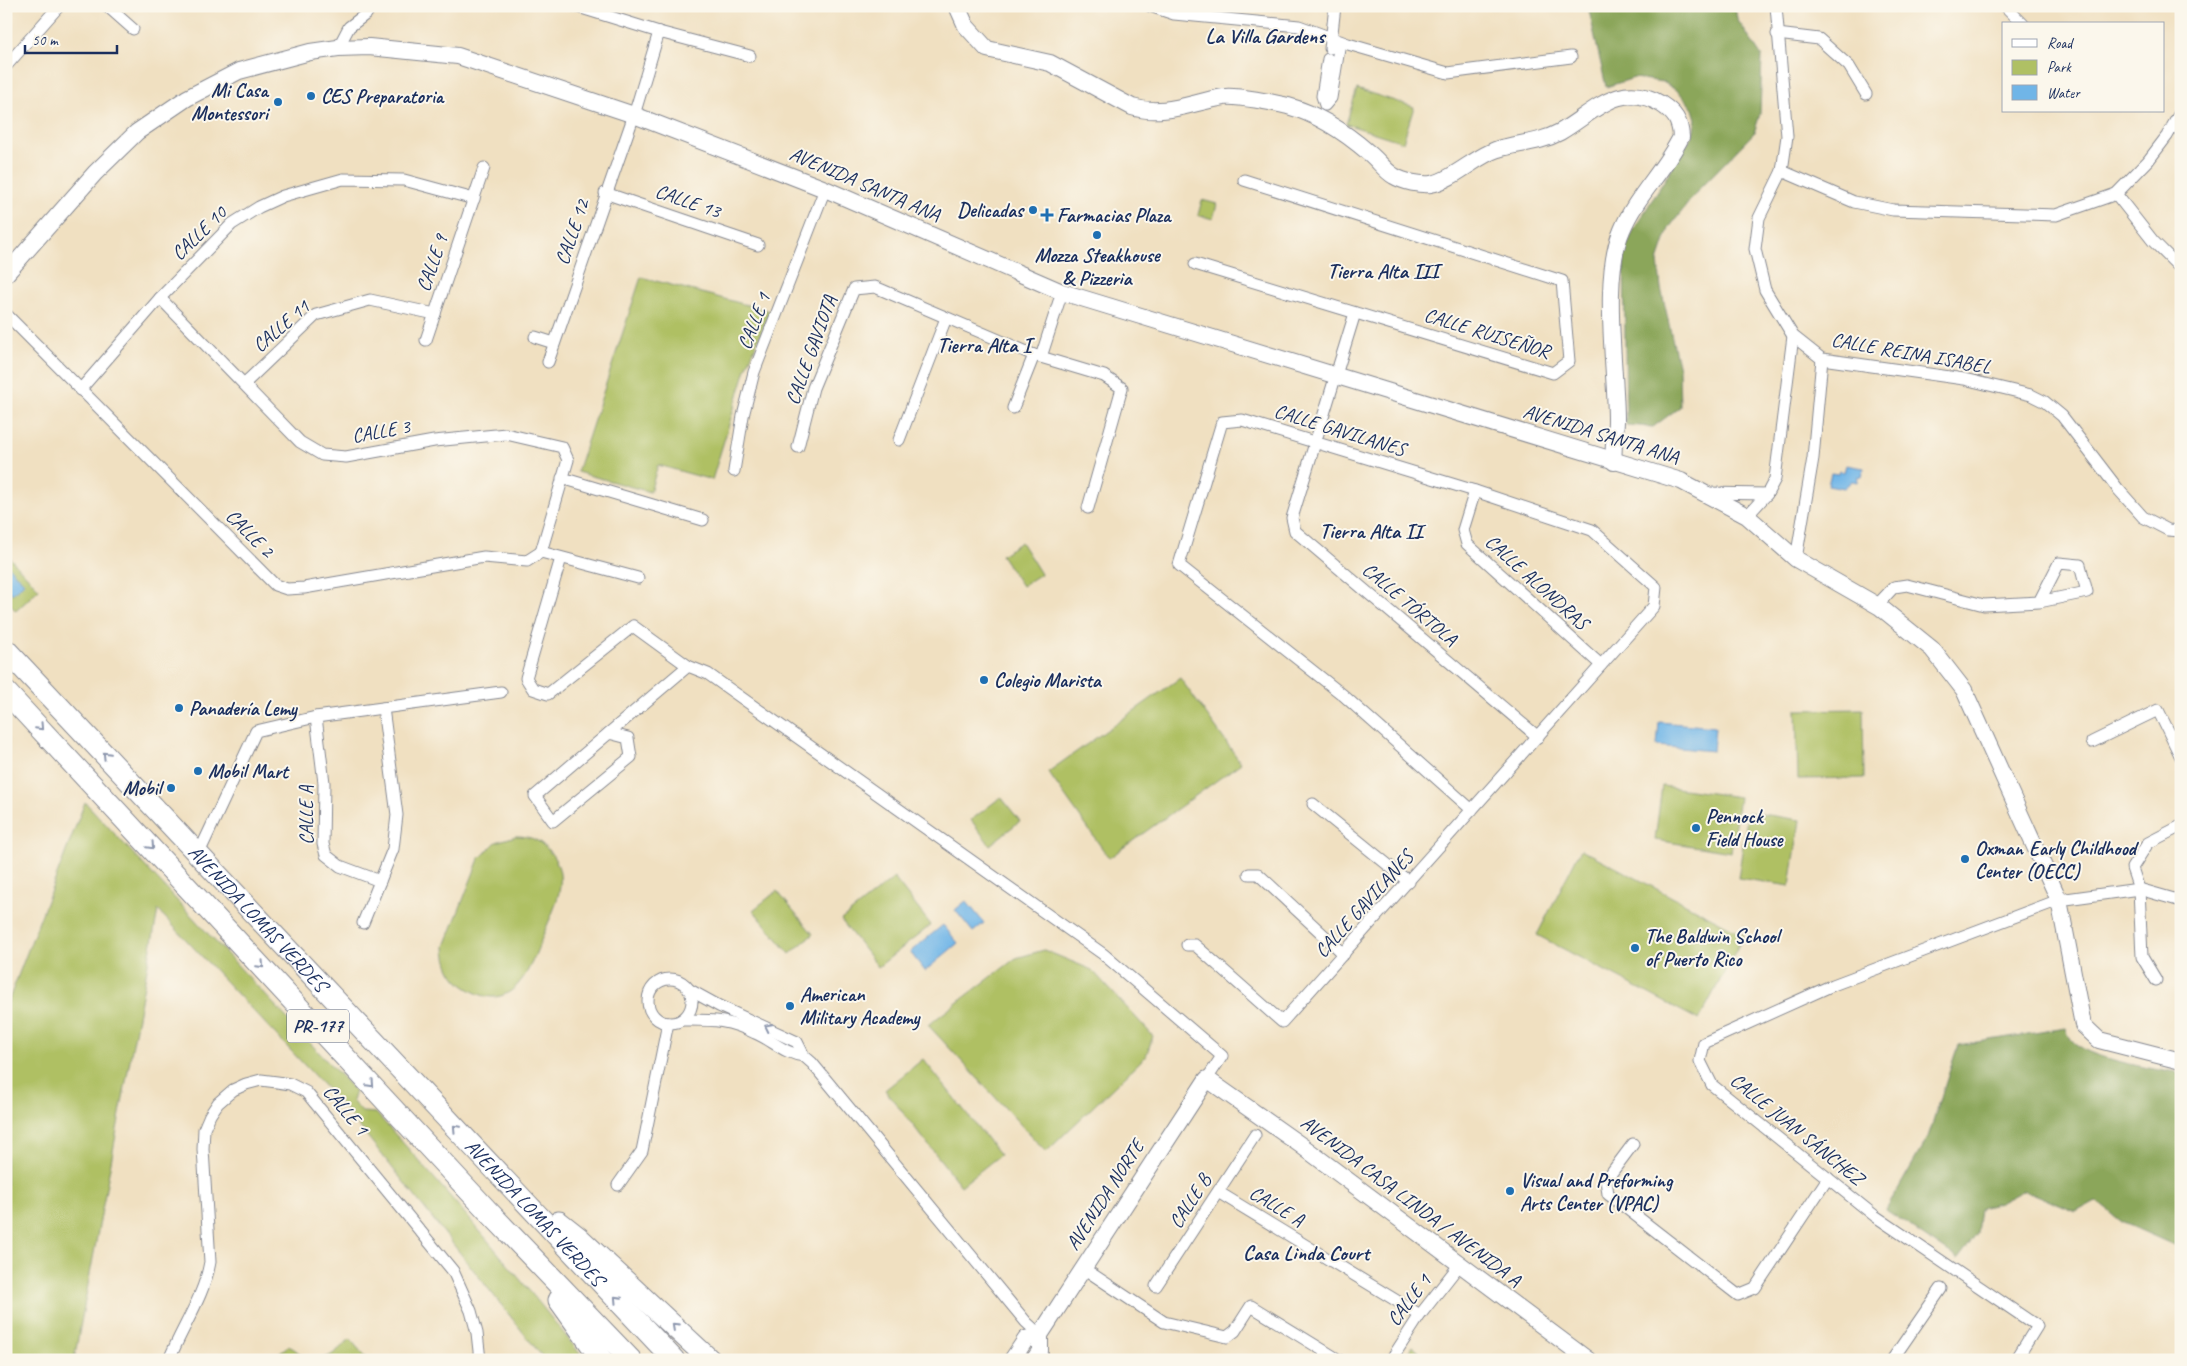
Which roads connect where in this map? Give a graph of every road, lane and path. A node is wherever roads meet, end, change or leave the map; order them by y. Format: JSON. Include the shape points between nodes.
{"nodes":[{"id":1,"x":60,"y":6,"type":"edge"},
{"id":2,"x":107,"y":6,"type":"edge"},
{"id":3,"x":371,"y":6,"type":"edge"},
{"id":4,"x":575,"y":6,"type":"edge"},
{"id":5,"x":957,"y":6,"type":"edge"},
{"id":6,"x":1150,"y":6,"type":"edge"},
{"id":7,"x":1336,"y":6,"type":"edge"},
{"id":8,"x":1776,"y":6,"type":"edge"},
{"id":9,"x":2005,"y":6,"type":"edge"},
{"id":10,"x":2021,"y":22,"type":"edge"},
{"id":11,"x":133,"y":29,"type":"dead end"},
{"id":12,"x":659,"y":32,"type":"junction"},
{"id":13,"x":1777,"y":34,"type":"junction"},
{"id":14,"x":1330,"y":47,"type":"junction"},
{"id":15,"x":338,"y":48,"type":"junction"},
{"id":16,"x":750,"y":56,"type":"dead end"},
{"id":17,"x":1571,"y":57,"type":"dead end"},
{"id":18,"x":6,"y":66,"type":"edge"},
{"id":19,"x":1866,"y":94,"type":"dead end"},
{"id":20,"x":2181,"y":111,"type":"edge"},
{"id":21,"x":1323,"y":112,"type":"junction"},
{"id":22,"x":634,"y":115,"type":"junction"},
{"id":23,"x":484,"y":168,"type":"dead end"},
{"id":24,"x":1782,"y":170,"type":"junction"},
{"id":25,"x":1244,"y":180,"type":"dead end"},
{"id":26,"x":825,"y":189,"type":"junction"},
{"id":27,"x":605,"y":193,"type":"junction"},
{"id":28,"x":2116,"y":194,"type":"junction"},
{"id":29,"x":474,"y":199,"type":"junction"},
{"id":30,"x":758,"y":245,"type":"dead end"},
{"id":31,"x":1195,"y":264,"type":"dead end"},
{"id":32,"x":2181,"y":269,"type":"edge"},
{"id":33,"x":6,"y":274,"type":"edge"},
{"id":34,"x":1062,"y":292,"type":"junction"},
{"id":35,"x":160,"y":298,"type":"junction"},
{"id":36,"x":1355,"y":313,"type":"junction"},
{"id":37,"x":6,"y":314,"type":"edge"},
{"id":38,"x":435,"y":314,"type":"junction"},
{"id":39,"x":946,"y":318,"type":"junction"},
{"id":40,"x":1793,"y":336,"type":"junction"},
{"id":41,"x":535,"y":337,"type":"dead end"},
{"id":42,"x":426,"y":340,"type":"dead end"},
{"id":43,"x":554,"y":343,"type":"junction"},
{"id":44,"x":1038,"y":356,"type":"junction"},
{"id":45,"x":1822,"y":358,"type":"junction"},
{"id":46,"x":548,"y":362,"type":"dead end"},
{"id":47,"x":1337,"y":376,"type":"junction"},
{"id":48,"x":244,"y":384,"type":"junction"},
{"id":49,"x":80,"y":390,"type":"junction"},
{"id":50,"x":1013,"y":408,"type":"dead end"},
{"id":51,"x":899,"y":440,"type":"dead end"},
{"id":52,"x":1316,"y":442,"type":"junction"},
{"id":53,"x":798,"y":447,"type":"dead end"},
{"id":54,"x":1614,"y":462,"type":"junction"},
{"id":55,"x":734,"y":471,"type":"dead end"},
{"id":56,"x":562,"y":478,"type":"junction"},
{"id":57,"x":1475,"y":491,"type":"junction"},
{"id":58,"x":1702,"y":493,"type":"junction"},
{"id":59,"x":1767,"y":494,"type":"junction"},
{"id":60,"x":1088,"y":508,"type":"dead end"},
{"id":61,"x":1747,"y":516,"type":"junction"},
{"id":62,"x":702,"y":520,"type":"dead end"},
{"id":63,"x":2181,"y":531,"type":"edge"},
{"id":64,"x":541,"y":552,"type":"junction"},
{"id":65,"x":561,"y":558,"type":"junction"},
{"id":66,"x":1796,"y":559,"type":"junction"},
{"id":67,"x":638,"y":578,"type":"dead end"},
{"id":68,"x":2039,"y":602,"type":"junction"},
{"id":69,"x":1877,"y":605,"type":"junction"},
{"id":70,"x":6,"y":650,"type":"edge"},
{"id":71,"x":1601,"y":665,"type":"junction"},
{"id":72,"x":688,"y":666,"type":"junction"},
{"id":73,"x":6,"y":692,"type":"edge"},
{"id":74,"x":502,"y":692,"type":"dead end"},
{"id":75,"x":382,"y":708,"type":"junction"},
{"id":76,"x":316,"y":717,"type":"junction"},
{"id":77,"x":609,"y":732,"type":"junction"},
{"id":78,"x":1538,"y":736,"type":"junction"},
{"id":79,"x":2092,"y":742,"type":"dead end"},
{"id":80,"x":2181,"y":756,"type":"edge"},
{"id":81,"x":1313,"y":804,"type":"dead end"},
{"id":82,"x":1472,"y":810,"type":"junction"},
{"id":83,"x":2181,"y":826,"type":"edge"},
{"id":84,"x":199,"y":853,"type":"junction"},
{"id":85,"x":1249,"y":874,"type":"dead end"},
{"id":86,"x":380,"y":881,"type":"junction"},
{"id":87,"x":1409,"y":882,"type":"junction"},
{"id":88,"x":2138,"y":889,"type":"junction"},
{"id":89,"x":2059,"y":900,"type":"junction"},
{"id":90,"x":2181,"y":901,"type":"edge"},
{"id":91,"x":363,"y":923,"type":"dead end"},
{"id":92,"x":1187,"y":945,"type":"dead end"},
{"id":93,"x":1344,"y":954,"type":"junction"},
{"id":94,"x":2156,"y":980,"type":"dead end"},
{"id":95,"x":688,"y":989,"type":"junction"},
{"id":96,"x":682,"y":1020,"type":"junction"},
{"id":97,"x":668,"y":1023,"type":"junction"},
{"id":98,"x":804,"y":1056,"type":"junction"},
{"id":99,"x":2181,"y":1062,"type":"edge"},
{"id":100,"x":1207,"y":1079,"type":"junction"},
{"id":101,"x":1255,"y":1135,"type":"dead end"},
{"id":102,"x":1633,"y":1144,"type":"dead end"},
{"id":103,"x":502,"y":1177,"type":"junction"},
{"id":104,"x":1828,"y":1178,"type":"junction"},
{"id":105,"x":618,"y":1184,"type":"dead end"},
{"id":106,"x":1218,"y":1192,"type":"junction"},
{"id":107,"x":487,"y":1210,"type":"junction"},
{"id":108,"x":1460,"y":1264,"type":"junction"},
{"id":109,"x":1083,"y":1268,"type":"junction"},
{"id":110,"x":1156,"y":1286,"type":"dead end"},
{"id":111,"x":1941,"y":1289,"type":"dead end"},
{"id":112,"x":1420,"y":1315,"type":"junction"},
{"id":113,"x":1040,"y":1335,"type":"junction"},
{"id":114,"x":169,"y":1360,"type":"edge"},
{"id":115,"x":480,"y":1360,"type":"edge"},
{"id":116,"x":602,"y":1360,"type":"edge"},
{"id":117,"x":632,"y":1360,"type":"edge"},
{"id":118,"x":674,"y":1360,"type":"edge"},
{"id":119,"x":710,"y":1360,"type":"edge"},
{"id":120,"x":1012,"y":1360,"type":"edge"},
{"id":121,"x":1034,"y":1360,"type":"edge"},
{"id":122,"x":1339,"y":1360,"type":"edge"},
{"id":123,"x":1390,"y":1360,"type":"edge"},
{"id":124,"x":1588,"y":1360,"type":"edge"},
{"id":125,"x":1892,"y":1360,"type":"edge"},
{"id":126,"x":2016,"y":1360,"type":"edge"}],
"edges":[{"from":1,"to":18,"type":"street"},
{"from":2,"to":11,"type":"street"},
{"from":3,"to":15,"type":"street","via":[[350,27]]},
{"from":4,"to":12,"type":"street"},
{"from":5,"to":21,"type":"street","via":[[966,26],[987,49],[1050,63],[1132,108],[1146,112],[1168,111],[1226,96]]},
{"from":6,"to":14,"type":"street","via":[[1174,14],[1299,26]]},
{"from":7,"to":14,"type":"street"},
{"from":8,"to":13,"type":"street","name":"CALLE REINA ISABEL"},
{"from":9,"to":10,"type":"street"},
{"from":12,"to":16,"type":"street"},
{"from":12,"to":22,"type":"street","name":"CALLE 12"},
{"from":13,"to":19,"type":"street","via":[[1819,39],[1849,66]]},
{"from":13,"to":24,"type":"street","name":"CALLE REINA ISABEL","via":[[1787,136]]},
{"from":14,"to":17,"type":"street","via":[[1448,73]]},
{"from":14,"to":21,"type":"street","via":[[1322,96]]},
{"from":14,"to":21,"type":"street","via":[[1339,49],[1331,98]]},
{"from":15,"to":22,"type":"street","via":[[368,47],[458,56]]},
{"from":15,"to":33,"type":"street","via":[[239,71],[157,118],[95,173]]},
{"from":20,"to":28,"type":"street","via":[[2148,161]]},
{"from":21,"to":54,"type":"street","via":[[1394,177],[1419,184],[1433,184],[1498,150],[1560,132],[1595,107],[1626,94],[1655,100],[1677,116],[1681,137],[1628,217],[1614,258]]},
{"from":22,"to":26,"type":"street","name":"AVENIDA SANTA ANA"},
{"from":22,"to":27,"type":"street","name":"CALLE 12"},
{"from":23,"to":29,"type":"street","name":"CALLE 9"},
{"from":24,"to":28,"type":"street","via":[[1854,202],[1893,210],[2056,215]]},
{"from":24,"to":40,"type":"street","name":"CALLE REINA ISABEL","via":[[1759,218],[1755,248],[1765,290]]},
{"from":25,"to":36,"type":"street","name":"CALLE RUISEÑOR","via":[[1562,281],[1569,362],[1553,373]]},
{"from":26,"to":34,"type":"street","name":"AVENIDA SANTA ANA"},
{"from":26,"to":55,"type":"street","name":"CALLE 1","via":[[754,372]]},
{"from":27,"to":30,"type":"street","name":"CALLE 13"},
{"from":27,"to":43,"type":"street","name":"CALLE 12"},
{"from":28,"to":32,"type":"street","via":[[2153,241]]},
{"from":29,"to":35,"type":"street","name":"CALLE 10","via":[[404,180],[374,178],[343,179],[283,196],[232,224]]},
{"from":29,"to":38,"type":"street","name":"CALLE 9"},
{"from":31,"to":36,"type":"street","name":"CALLE RUISEÑOR"},
{"from":34,"to":44,"type":"street"},
{"from":34,"to":47,"type":"street","name":"AVENIDA SANTA ANA"},
{"from":35,"to":48,"type":"street","name":"CALLE 3"},
{"from":35,"to":49,"type":"street","name":"CALLE 10"},
{"from":36,"to":47,"type":"street","name":"CALLE TÓRTOLA"},
{"from":37,"to":49,"type":"street","name":"CALLE 2"},
{"from":38,"to":42,"type":"street","name":"CALLE 9"},
{"from":38,"to":48,"type":"street","name":"CALLE 11","via":[[370,300],[316,315]]},
{"from":39,"to":44,"type":"street","name":"CALLE GAVIOTA"},
{"from":39,"to":51,"type":"street"},
{"from":39,"to":53,"type":"street","name":"CALLE GAVIOTA","via":[[875,287],[854,289],[813,388]]},
{"from":40,"to":45,"type":"street","name":"CALLE REINA ISABEL"},
{"from":40,"to":59,"type":"street","via":[[1775,479]]},
{"from":41,"to":43,"type":"street"},
{"from":43,"to":46,"type":"street","name":"CALLE 12"},
{"from":44,"to":50,"type":"street"},
{"from":44,"to":60,"type":"street","name":"CALLE GAVIOTA","via":[[1104,376],[1122,388]]},
{"from":45,"to":63,"type":"street","name":"CALLE REINA ISABEL","via":[[1964,379],[2031,395],[2062,416],[2142,517],[2168,530]]},
{"from":45,"to":66,"type":"street","name":"CALLE REINA ISABEL","via":[[1813,458]]},
{"from":47,"to":52,"type":"street","name":"CALLE TÓRTOLA"},
{"from":47,"to":54,"type":"street","name":"AVENIDA SANTA ANA"},
{"from":48,"to":56,"type":"street","name":"CALLE 3","via":[[300,442],[322,455],[346,457],[434,441],[506,434],[562,447],[568,460]]},
{"from":49,"to":64,"type":"street","name":"CALLE 2","via":[[275,585],[287,589],[484,557],[527,561]]},
{"from":52,"to":57,"type":"street","name":"CALLE GAVILANES"},
{"from":52,"to":78,"type":"street","name":"CALLE TÓRTOLA","via":[[1292,518],[1295,531]]},
{"from":52,"to":82,"type":"street","name":"CALLE GAVILANES","via":[[1242,420],[1222,422],[1179,565],[1343,695]]},
{"from":54,"to":58,"type":"street","name":"AVENIDA SANTA ANA","via":[[1681,481]]},
{"from":56,"to":62,"type":"street"},
{"from":56,"to":64,"type":"street","name":"CALLE 3"},
{"from":57,"to":71,"type":"street","name":"CALLE ALONDRAS","via":[[1463,530],[1467,544]]},
{"from":57,"to":71,"type":"street","name":"CALLE GAVILANES","via":[[1592,530],[1656,587],[1654,606]]},
{"from":58,"to":59,"type":"street"},
{"from":58,"to":61,"type":"street","name":"AVENIDA SANTA ANA"},
{"from":59,"to":61,"type":"street"},
{"from":61,"to":66,"type":"street","name":"AVENIDA SANTA ANA"},
{"from":64,"to":65,"type":"street"},
{"from":65,"to":67,"type":"street"},
{"from":65,"to":72,"type":"street","via":[[526,678],[533,688],[548,694],[633,626]]},
{"from":66,"to":69,"type":"street","name":"AVENIDA SANTA ANA"},
{"from":68,"to":68,"type":"street","via":[[2059,563],[2080,565],[2087,592]]},
{"from":68,"to":69,"type":"street","via":[[1984,605],[1907,585],[1894,586]]},
{"from":69,"to":89,"type":"street","name":"AVENIDA SANTA ANA","via":[[1932,649],[1964,690]]},
{"from":84,"to":70,"type":"highway","name":"AVENIDA LOMAS VERDES","number":"PR-177","one_way":true},
{"from":71,"to":78,"type":"street","name":"CALLE GAVILANES"},
{"from":72,"to":77,"type":"street"},
{"from":72,"to":100,"type":"street","via":[[708,674],[1104,954],[1222,1056]]},
{"from":73,"to":107,"type":"highway","name":"AVENIDA LOMAS VERDES","number":"PR-177","one_way":true},
{"from":74,"to":75,"type":"street"},
{"from":75,"to":76,"type":"street"},
{"from":75,"to":86,"type":"street","via":[[397,815],[393,849]]},
{"from":76,"to":84,"type":"street","via":[[256,731]]},
{"from":76,"to":86,"type":"street","name":"CALLE A","via":[[324,782],[323,844],[326,856],[340,866]]},
{"from":77,"to":77,"type":"street","via":[[535,796],[553,820],[631,757],[628,738]]},
{"from":78,"to":82,"type":"street","name":"CALLE GAVILANES"},
{"from":79,"to":80,"type":"street","via":[[2158,710]]},
{"from":81,"to":87,"type":"street"},
{"from":82,"to":87,"type":"street","name":"CALLE GAVILANES"},
{"from":83,"to":88,"type":"street","via":[[2148,843],[2132,868]]},
{"from":103,"to":84,"type":"highway","name":"AVENIDA LOMAS VERDES","number":"PR-177","one_way":true},
{"from":85,"to":93,"type":"street","via":[[1258,874]]},
{"from":86,"to":91,"type":"street"},
{"from":87,"to":93,"type":"street","name":"CALLE GAVILANES"},
{"from":88,"to":89,"type":"street"},
{"from":88,"to":90,"type":"street"},
{"from":88,"to":94,"type":"street","via":[[2142,956]]},
{"from":89,"to":99,"type":"street","name":"AVENIDA SANTA ANA","via":[[2083,1025],[2100,1040]]},
{"from":89,"to":104,"type":"street","name":"CALLE JUAN SÁNCHEZ","via":[[1833,986],[1704,1043],[1700,1061],[1712,1085]]},
{"from":92,"to":93,"type":"street","name":"CALLE GAVILANES","via":[[1195,945],[1282,1022]]},
{"from":95,"to":96,"type":"street","via":[[691,1009]]},
{"from":95,"to":97,"type":"street","via":[[669,980],[652,990],[649,997],[651,1011],[655,1017]]},
{"from":98,"to":95,"type":"street","one_way":true,"via":[[798,1042]]},
{"from":96,"to":97,"type":"street"},
{"from":96,"to":98,"type":"street","via":[[721,1020],[756,1033],[793,1055]]},
{"from":97,"to":105,"type":"street","via":[[642,1151]]},
{"from":98,"to":113,"type":"street"},
{"from":100,"to":108,"type":"street","name":"AVENIDA CASA LINDA / AVENIDA A"},
{"from":100,"to":109,"type":"street","name":"AVENIDA NORTE"},
{"from":101,"to":106,"type":"street","name":"CALLE B"},
{"from":102,"to":104,"type":"street","via":[[1606,1180],[1608,1194],[1738,1295],[1755,1288]]},
{"from":118,"to":103,"type":"highway","name":"AVENIDA LOMAS VERDES","number":"PR-177","one_way":true},
{"from":119,"to":103,"type":"highway","one_way":true,"via":[[578,1237]]},
{"from":104,"to":126,"type":"street","name":"CALLE JUAN SÁNCHEZ","via":[[1875,1216],[2037,1326]]},
{"from":106,"to":110,"type":"street","name":"CALLE B"},
{"from":106,"to":112,"type":"street","name":"CALLE A"},
{"from":107,"to":116,"type":"highway","via":[[547,1284]]},
{"from":107,"to":117,"type":"highway","name":"AVENIDA LOMAS VERDES","number":"PR-177"},
{"from":108,"to":112,"type":"street","name":"CALLE 1"},
{"from":108,"to":124,"type":"street","name":"AVENIDA CASA LINDA / AVENIDA A"},
{"from":109,"to":113,"type":"street","name":"AVENIDA NORTE"},
{"from":109,"to":122,"type":"street","via":[[1164,1322],[1227,1337],[1235,1331],[1251,1306]]},
{"from":111,"to":125,"type":"street"},
{"from":112,"to":123,"type":"street","name":"CALLE 1"},
{"from":113,"to":120,"type":"street","name":"AVENIDA NORTE","via":[[1026,1340]]},
{"from":113,"to":121,"type":"street","name":"AVENIDA NORTE","via":[[1040,1351]]},
{"from":114,"to":115,"type":"street","name":"CALLE 1","via":[[208,1278],[204,1129],[218,1103],[233,1090],[261,1080],[290,1084],[306,1092],[453,1271],[471,1311]]}]}
